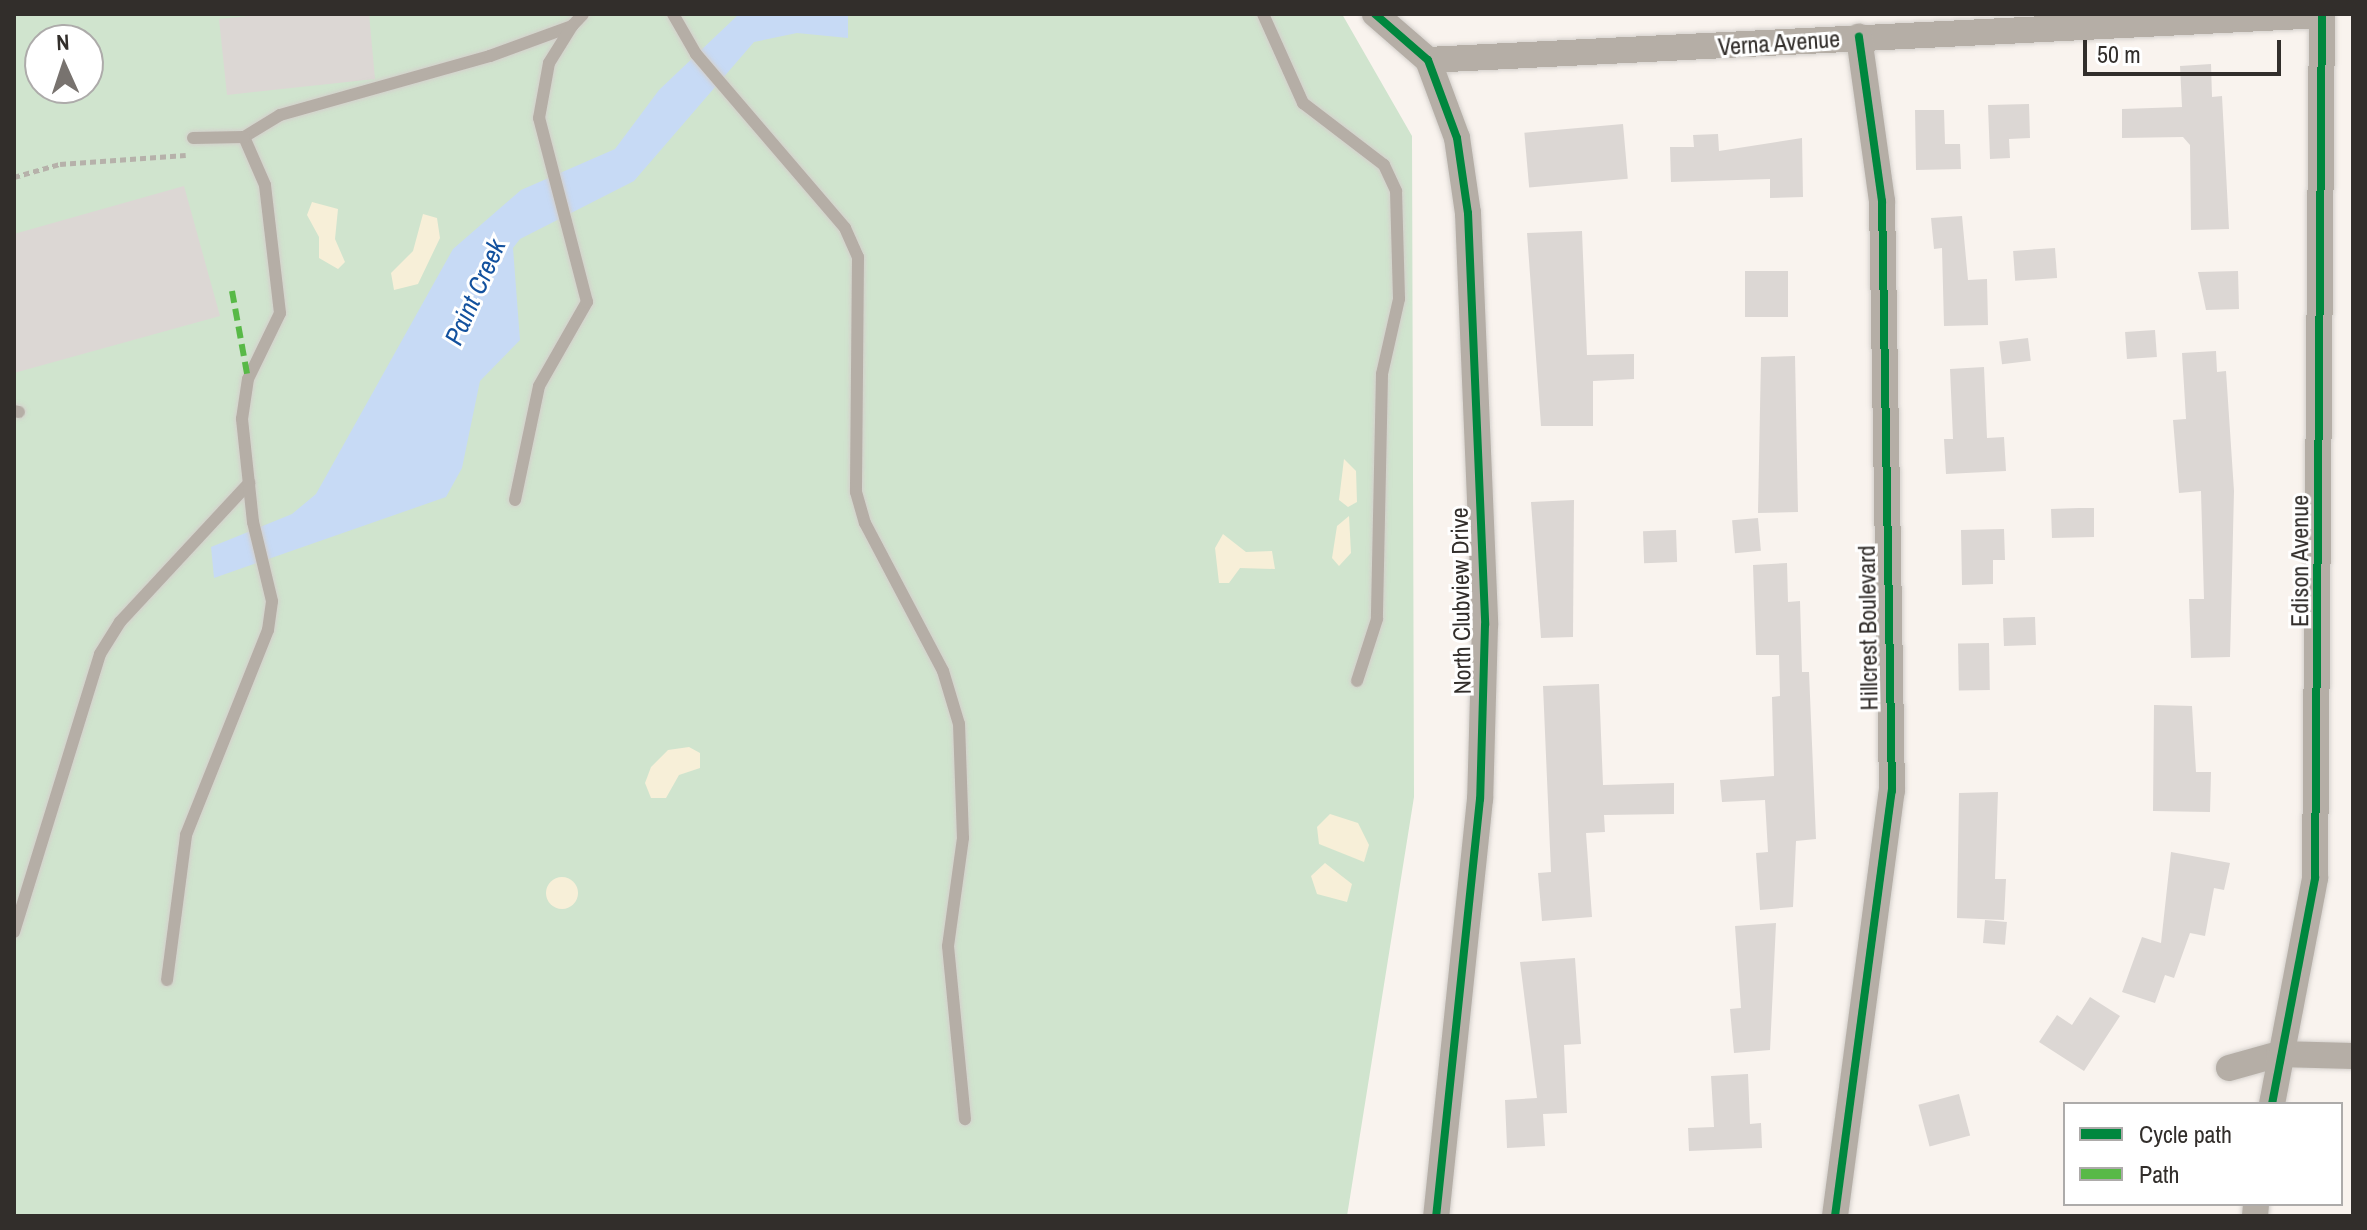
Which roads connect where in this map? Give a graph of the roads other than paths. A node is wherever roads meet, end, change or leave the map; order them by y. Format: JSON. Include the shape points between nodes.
{"nodes":[{"id":1,"x":583,"y":14,"type":"edge"},
{"id":2,"x":673,"y":14,"type":"edge"},
{"id":3,"x":1263,"y":14,"type":"edge"},
{"id":4,"x":1375,"y":14,"type":"edge"},
{"id":5,"x":2322,"y":15,"type":"edge"},
{"id":6,"x":572,"y":26,"type":"junction"},
{"id":7,"x":1859,"y":37,"type":"junction"},
{"id":8,"x":1428,"y":60,"type":"junction"},
{"id":9,"x":244,"y":137,"type":"junction"},
{"id":10,"x":193,"y":138,"type":"dead end"},
{"id":11,"x":249,"y":483,"type":"junction"},
{"id":12,"x":515,"y":500,"type":"dead end"},
{"id":13,"x":1357,"y":681,"type":"dead end"},
{"id":14,"x":14,"y":932,"type":"edge"},
{"id":15,"x":167,"y":980,"type":"dead end"},
{"id":16,"x":2279,"y":1054,"type":"junction"},
{"id":17,"x":2353,"y":1056,"type":"edge"},
{"id":18,"x":2229,"y":1068,"type":"dead end"},
{"id":19,"x":2272,"y":1102,"type":"edge"},
{"id":20,"x":965,"y":1119,"type":"dead end"},
{"id":21,"x":1436,"y":1216,"type":"edge"},
{"id":22,"x":1835,"y":1216,"type":"edge"}],
"edges":[{"from":1,"to":6,"type":"lane"},
{"from":2,"to":20,"type":"lane","via":[[696,54],[724,78],[845,228],[858,257],[856,492],[865,523],[943,671],[959,724],[963,838],[949,964]]},
{"from":3,"to":13,"type":"lane","via":[[1303,103],[1384,165],[1396,191],[1399,299],[1382,374],[1377,619]]},
{"from":4,"to":8,"type":"street","name":"North Clubview Drive"},
{"from":5,"to":7,"type":"street","name":"Verna Avenue"},
{"from":5,"to":16,"type":"street","name":"Edison Avenue","via":[[2315,878]]},
{"from":6,"to":9,"type":"lane","via":[[388,89],[280,115]]},
{"from":6,"to":12,"type":"lane","via":[[541,87],[541,147],[587,302],[539,386]]},
{"from":7,"to":8,"type":"street","name":"Verna Avenue"},
{"from":7,"to":22,"type":"street","name":"Hillcrest Boulevard","via":[[1882,201],[1892,791]]},
{"from":8,"to":21,"type":"street","name":"North Clubview Drive","via":[[1457,138],[1468,213],[1485,625],[1480,799]]},
{"from":9,"to":10,"type":"lane"},
{"from":9,"to":11,"type":"lane","via":[[265,185],[280,313],[248,379],[242,419]]},
{"from":11,"to":14,"type":"lane","via":[[120,622],[100,654]]},
{"from":11,"to":15,"type":"lane","via":[[253,522],[268,569],[268,630],[186,835]]},
{"from":16,"to":17,"type":"street"},
{"from":16,"to":18,"type":"street"},
{"from":16,"to":19,"type":"street","name":"Edison Avenue"}]}
